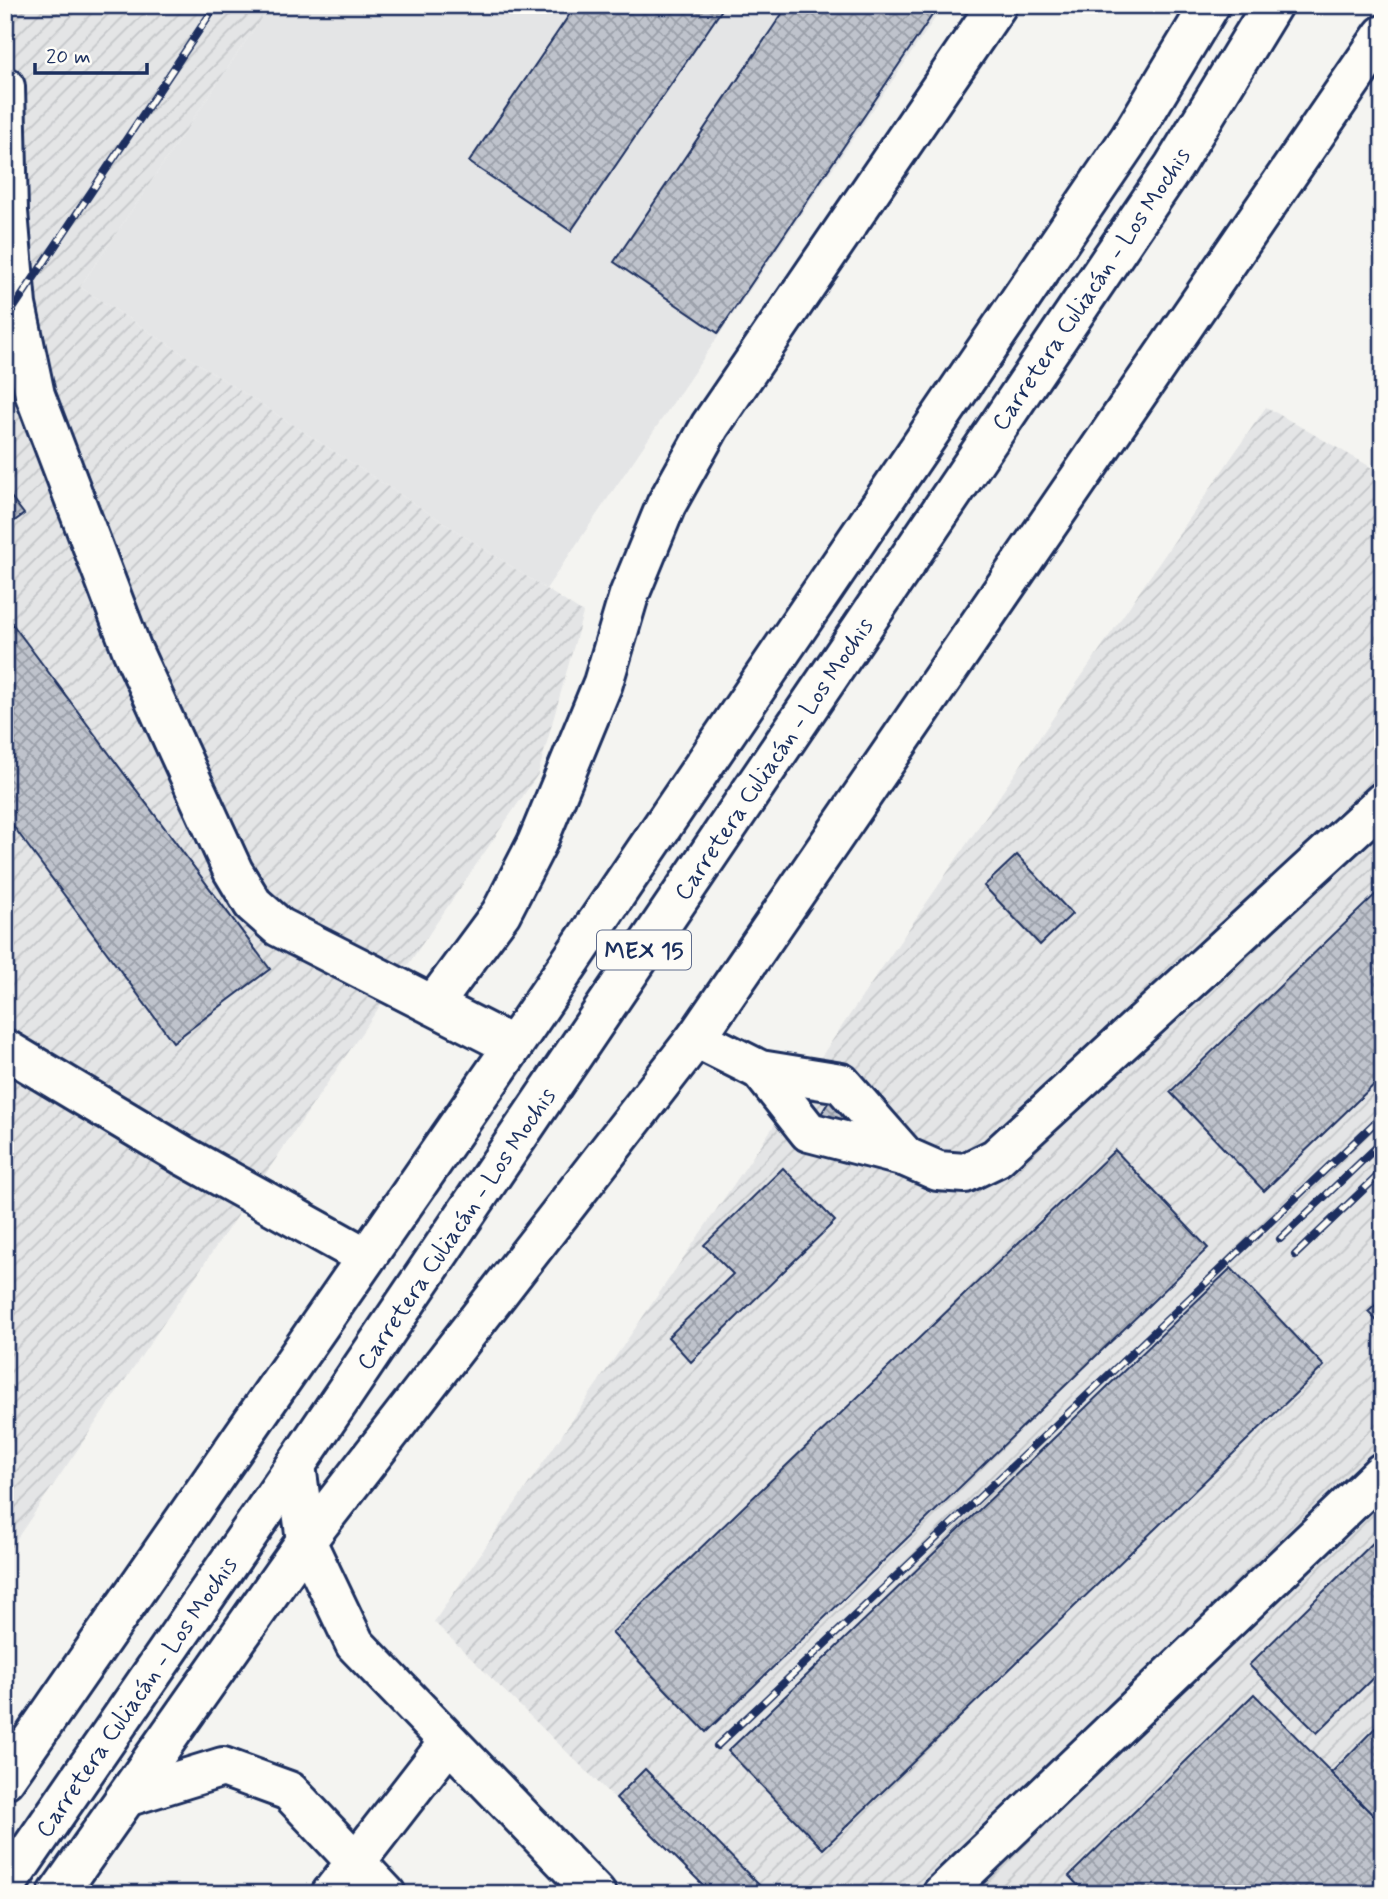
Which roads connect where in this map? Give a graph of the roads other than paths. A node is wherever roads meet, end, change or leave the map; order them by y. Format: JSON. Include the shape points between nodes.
{"nodes":[{"id":1,"x":997,"y":5,"type":"edge"},
{"id":2,"x":1210,"y":5,"type":"edge"},
{"id":3,"x":1272,"y":5,"type":"edge"},
{"id":4,"x":1383,"y":35,"type":"edge"},
{"id":5,"x":5,"y":88,"type":"edge"},
{"id":6,"x":1383,"y":802,"type":"edge"},
{"id":7,"x":432,"y":1005,"type":"junction"},
{"id":8,"x":696,"y":1038,"type":"junction"},
{"id":9,"x":513,"y":1046,"type":"junction"},
{"id":10,"x":5,"y":1049,"type":"edge"},
{"id":11,"x":760,"y":1070,"type":"junction"},
{"id":12,"x":906,"y":1157,"type":"junction"},
{"id":13,"x":366,"y":1257,"type":"junction"},
{"id":14,"x":296,"y":1465,"type":"junction"},
{"id":15,"x":1383,"y":1472,"type":"edge"},
{"id":16,"x":306,"y":1541,"type":"junction"},
{"id":17,"x":448,"y":1743,"type":"junction"},
{"id":18,"x":5,"y":1779,"type":"edge"},
{"id":19,"x":129,"y":1796,"type":"junction"},
{"id":20,"x":358,"y":1863,"type":"junction"},
{"id":21,"x":5,"y":1886,"type":"edge"},
{"id":22,"x":58,"y":1894,"type":"edge"},
{"id":23,"x":331,"y":1894,"type":"edge"},
{"id":24,"x":386,"y":1894,"type":"edge"},
{"id":25,"x":596,"y":1894,"type":"edge"},
{"id":26,"x":942,"y":1894,"type":"edge"}],
"edges":[{"from":1,"to":7,"type":"main road","via":[[710,426],[666,505],[629,595],[603,683],[537,843],[501,913]]},
{"from":2,"to":9,"type":"main road","number":"MEX 15","via":[[1122,149]]},
{"from":3,"to":14,"type":"main road","name":"Carretera Culiacán - Los Mochis","number":"MEX 15","via":[[1174,166]]},
{"from":4,"to":8,"type":"main road"},
{"from":5,"to":7,"type":"main road","via":[[16,305],[35,395],[132,650],[233,870],[253,904],[279,927]]},
{"from":6,"to":12,"type":"main road","via":[[996,1158],[965,1173],[938,1171]]},
{"from":7,"to":9,"type":"main road"},
{"from":8,"to":11,"type":"main road"},
{"from":8,"to":16,"type":"main road"},
{"from":9,"to":13,"type":"main road","number":"MEX 15"},
{"from":10,"to":13,"type":"main road"},
{"from":11,"to":12,"type":"main road","via":[[809,1132]]},
{"from":11,"to":12,"type":"main road","via":[[841,1083]]},
{"from":13,"to":18,"type":"main road","number":"MEX 15"},
{"from":14,"to":16,"type":"main road"},
{"from":14,"to":21,"type":"main road","name":"Carretera Culiacán - Los Mochis","number":"MEX 15"},
{"from":15,"to":26,"type":"main road"},
{"from":16,"to":17,"type":"main road","via":[[355,1644]]},
{"from":16,"to":19,"type":"main road"},
{"from":17,"to":20,"type":"main road"},
{"from":17,"to":25,"type":"main road"},
{"from":19,"to":20,"type":"main road","via":[[223,1767],[289,1791]]},
{"from":19,"to":22,"type":"main road"},
{"from":20,"to":23,"type":"main road"},
{"from":20,"to":24,"type":"main road"}]}
